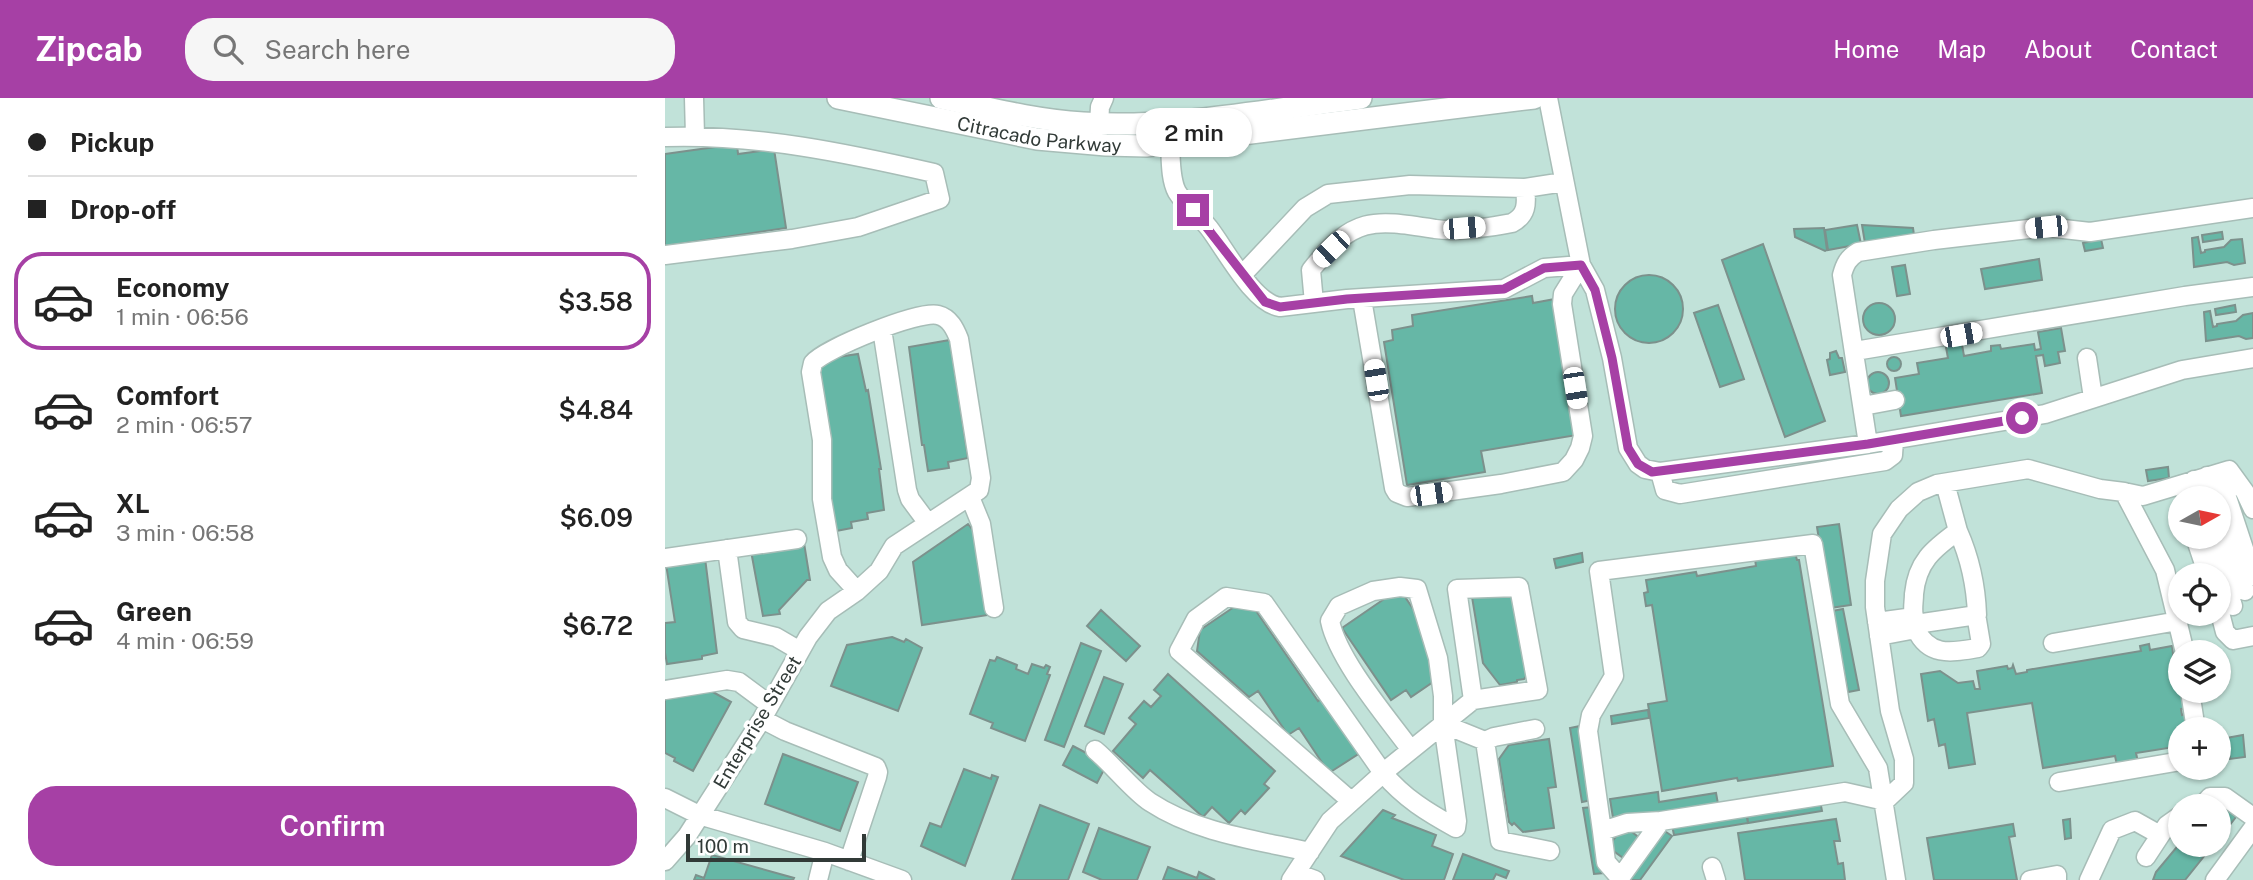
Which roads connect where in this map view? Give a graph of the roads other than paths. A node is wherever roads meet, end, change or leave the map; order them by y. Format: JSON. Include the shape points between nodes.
{"nodes":[{"id":1,"x":694,"y":98,"type":"edge"},
{"id":2,"x":838,"y":98,"type":"edge"},
{"id":3,"x":941,"y":98,"type":"edge"},
{"id":4,"x":1104,"y":98,"type":"edge"},
{"id":5,"x":1361,"y":98,"type":"edge"},
{"id":6,"x":1534,"y":98,"type":"edge"},
{"id":7,"x":1548,"y":98,"type":"edge"},
{"id":8,"x":869,"y":101,"type":"edge"},
{"id":9,"x":1099,"y":124,"type":"junction"},
{"id":10,"x":695,"y":136,"type":"junction"},
{"id":11,"x":665,"y":137,"type":"edge"},
{"id":12,"x":1170,"y":144,"type":"junction"},
{"id":13,"x":1564,"y":181,"type":"junction"},
{"id":14,"x":1525,"y":188,"type":"junction"},
{"id":15,"x":2253,"y":208,"type":"edge"},
{"id":16,"x":665,"y":255,"type":"edge"},
{"id":17,"x":1581,"y":265,"type":"junction"},
{"id":18,"x":1242,"y":275,"type":"junction"},
{"id":19,"x":2253,"y":287,"type":"edge"},
{"id":20,"x":1363,"y":299,"type":"junction"},
{"id":21,"x":1314,"y":303,"type":"junction"},
{"id":22,"x":882,"y":329,"type":"junction"},
{"id":23,"x":1855,"y":351,"type":"junction"},
{"id":24,"x":2087,"y":358,"type":"dead end"},
{"id":25,"x":2253,"y":358,"type":"edge"},
{"id":26,"x":2093,"y":398,"type":"junction"},
{"id":27,"x":1895,"y":400,"type":"dead end"},
{"id":28,"x":1863,"y":406,"type":"junction"},
{"id":29,"x":1894,"y":440,"type":"junction"},
{"id":30,"x":1868,"y":444,"type":"junction"},
{"id":31,"x":1660,"y":472,"type":"junction"},
{"id":32,"x":1945,"y":483,"type":"junction"},
{"id":33,"x":2196,"y":483,"type":"edge"},
{"id":34,"x":2124,"y":492,"type":"junction"},
{"id":35,"x":970,"y":497,"type":"junction"},
{"id":36,"x":2253,"y":509,"type":"edge"},
{"id":37,"x":927,"y":522,"type":"junction"},
{"id":38,"x":1958,"y":531,"type":"junction"},
{"id":39,"x":797,"y":539,"type":"dead end"},
{"id":40,"x":2231,"y":539,"type":"edge"},
{"id":41,"x":727,"y":549,"type":"junction"},
{"id":42,"x":665,"y":558,"type":"edge"},
{"id":43,"x":2168,"y":582,"type":"edge"},
{"id":44,"x":2250,"y":583,"type":"edge"},
{"id":45,"x":857,"y":591,"type":"junction"},
{"id":46,"x":2231,"y":605,"type":"edge"},
{"id":47,"x":994,"y":608,"type":"dead end"},
{"id":48,"x":1976,"y":614,"type":"junction"},
{"id":49,"x":1915,"y":623,"type":"junction"},
{"id":50,"x":2168,"y":623,"type":"edge"},
{"id":51,"x":2225,"y":626,"type":"edge"},
{"id":52,"x":1878,"y":629,"type":"junction"},
{"id":53,"x":2253,"y":636,"type":"edge"},
{"id":54,"x":2053,"y":643,"type":"dead end"},
{"id":55,"x":800,"y":651,"type":"junction"},
{"id":56,"x":665,"y":690,"type":"edge"},
{"id":57,"x":1473,"y":699,"type":"junction"},
{"id":58,"x":766,"y":712,"type":"junction"},
{"id":59,"x":1443,"y":724,"type":"junction"},
{"id":60,"x":1535,"y":729,"type":"dead end"},
{"id":61,"x":1485,"y":741,"type":"junction"},
{"id":62,"x":1095,"y":750,"type":"dead end"},
{"id":63,"x":1411,"y":750,"type":"junction"},
{"id":64,"x":2168,"y":763,"type":"edge"},
{"id":65,"x":1383,"y":773,"type":"junction"},
{"id":66,"x":2059,"y":782,"type":"dead end"},
{"id":67,"x":665,"y":798,"type":"edge"},
{"id":68,"x":1351,"y":801,"type":"junction"},
{"id":69,"x":1885,"y":801,"type":"junction"},
{"id":70,"x":2231,"y":801,"type":"edge"},
{"id":71,"x":699,"y":815,"type":"junction"},
{"id":72,"x":2253,"y":817,"type":"edge"},
{"id":73,"x":1661,"y":821,"type":"junction"},
{"id":74,"x":2168,"y":824,"type":"edge"},
{"id":75,"x":2253,"y":828,"type":"edge"},
{"id":76,"x":1602,"y":831,"type":"junction"},
{"id":77,"x":2160,"y":835,"type":"junction"},
{"id":78,"x":1550,"y":851,"type":"dead end"},
{"id":79,"x":825,"y":852,"type":"junction"},
{"id":80,"x":1310,"y":852,"type":"junction"},
{"id":81,"x":2146,"y":857,"type":"dead end"},
{"id":82,"x":665,"y":861,"type":"edge"},
{"id":83,"x":849,"y":861,"type":"junction"},
{"id":84,"x":1294,"y":876,"type":"edge"},
{"id":85,"x":818,"y":880,"type":"edge"},
{"id":86,"x":902,"y":880,"type":"edge"},
{"id":87,"x":1315,"y":880,"type":"edge"},
{"id":88,"x":1896,"y":880,"type":"edge"},
{"id":89,"x":2030,"y":880,"type":"edge"},
{"id":90,"x":2057,"y":880,"type":"edge"},
{"id":91,"x":2089,"y":880,"type":"edge"},
{"id":92,"x":2215,"y":880,"type":"edge"}],
"edges":[{"from":1,"to":10,"type":"street"},
{"from":2,"to":8,"type":"main road","name":"Citracado Parkway"},
{"from":3,"to":9,"type":"main road","name":"Citracado Parkway","via":[[1054,121]]},
{"from":4,"to":9,"type":"street"},
{"from":5,"to":9,"type":"main road","name":"Citracado Parkway","via":[[1187,120]]},
{"from":6,"to":12,"type":"main road","name":"Citracado Parkway"},
{"from":7,"to":13,"type":"street"},
{"from":8,"to":12,"type":"main road","name":"Citracado Parkway","via":[[1047,140]]},
{"from":10,"to":11,"type":"street"},
{"from":10,"to":16,"type":"street","via":[[786,144],[934,173],[940,199],[858,227]]},
{"from":12,"to":18,"type":"street","via":[[1178,193]]},
{"from":13,"to":14,"type":"street"},
{"from":13,"to":17,"type":"street"},
{"from":14,"to":18,"type":"street","via":[[1410,185],[1328,194],[1305,208]]},
{"from":14,"to":21,"type":"street","via":[[1525,210],[1512,223],[1444,230],[1393,222],[1357,227],[1311,270]]},
{"from":15,"to":23,"type":"street","via":[[2091,232],[2046,227],[1858,252],[1850,257],[1842,275]]},
{"from":17,"to":20,"type":"street","via":[[1544,268],[1504,289]]},
{"from":17,"to":20,"type":"street","via":[[1562,304],[1583,436],[1580,448],[1563,472],[1501,484],[1408,497],[1394,488]]},
{"from":17,"to":31,"type":"street","via":[[1595,290],[1628,448],[1638,464]]},
{"from":18,"to":21,"type":"street","via":[[1272,306]]},
{"from":19,"to":23,"type":"street"},
{"from":20,"to":21,"type":"street"},
{"from":22,"to":35,"type":"street","via":[[937,315],[954,328],[981,478],[979,490]]},
{"from":22,"to":37,"type":"street","via":[[907,490]]},
{"from":22,"to":45,"type":"street","via":[[825,352],[813,363],[811,372],[832,557]]},
{"from":23,"to":28,"type":"street"},
{"from":24,"to":26,"type":"street"},
{"from":25,"to":26,"type":"street","via":[[2182,370]]},
{"from":26,"to":29,"type":"street","via":[[2046,414]]},
{"from":27,"to":28,"type":"street"},
{"from":28,"to":30,"type":"street"},
{"from":29,"to":30,"type":"street"},
{"from":29,"to":31,"type":"street","via":[[1893,455],[1885,461],[1680,494],[1665,490]]},
{"from":30,"to":31,"type":"street"},
{"from":32,"to":34,"type":"street","via":[[2028,469]]},
{"from":32,"to":38,"type":"street"},
{"from":32,"to":52,"type":"street","via":[[1918,492],[1882,534],[1875,581]]},
{"from":33,"to":34,"type":"street","via":[[2143,496]]},
{"from":33,"to":36,"type":"street","via":[[2229,470]]},
{"from":33,"to":44,"type":"street"},
{"from":34,"to":43,"type":"street"},
{"from":35,"to":37,"type":"street","name":"Enterprise Street"},
{"from":35,"to":47,"type":"street","via":[[981,524]]},
{"from":37,"to":45,"type":"street","name":"Enterprise Street","via":[[894,545],[879,571]]},
{"from":38,"to":48,"type":"street","via":[[1969,556]]},
{"from":38,"to":49,"type":"street","via":[[1934,548],[1919,570]]},
{"from":39,"to":41,"type":"street"},
{"from":40,"to":44,"type":"street"},
{"from":41,"to":42,"type":"street"},
{"from":41,"to":55,"type":"street","via":[[737,622],[743,629]]},
{"from":44,"to":46,"type":"street"},
{"from":45,"to":55,"type":"street","name":"Enterprise Street","via":[[828,611]]},
{"from":48,"to":49,"type":"street"},
{"from":48,"to":49,"type":"street","via":[[1978,648],[1945,653],[1921,639]]},
{"from":49,"to":52,"type":"street"},
{"from":50,"to":54,"type":"street"},
{"from":51,"to":53,"type":"street","via":[[2233,640]]},
{"from":52,"to":69,"type":"street","via":[[1889,711],[1904,759],[1904,783]]},
{"from":55,"to":58,"type":"street","name":"Enterprise Street"},
{"from":56,"to":58,"type":"street","via":[[739,682]]},
{"from":57,"to":57,"type":"street","via":[[1538,690],[1519,587],[1457,589]]},
{"from":57,"to":59,"type":"street"},
{"from":58,"to":71,"type":"street","name":"Enterprise Street"},
{"from":58,"to":83,"type":"street","via":[[785,731],[876,767],[877,777]]},
{"from":59,"to":61,"type":"street"},
{"from":59,"to":63,"type":"street"},
{"from":59,"to":63,"type":"street","via":[[1438,658],[1417,589],[1373,591],[1339,606],[1330,621],[1334,638]]},
{"from":59,"to":65,"type":"street","via":[[1456,828],[1418,807]]},
{"from":60,"to":61,"type":"street"},
{"from":61,"to":78,"type":"street","via":[[1500,841]]},
{"from":62,"to":80,"type":"street","via":[[1148,802],[1195,825]]},
{"from":63,"to":65,"type":"street"},
{"from":64,"to":66,"type":"street"},
{"from":65,"to":68,"type":"street"},
{"from":65,"to":68,"type":"street","via":[[1264,603],[1226,597],[1196,619],[1179,651]]},
{"from":67,"to":71,"type":"street"},
{"from":68,"to":80,"type":"street","via":[[1330,821]]},
{"from":69,"to":73,"type":"street","via":[[1845,792]]},
{"from":69,"to":76,"type":"street","via":[[1878,768],[1840,704],[1814,544],[1599,571],[1614,676],[1591,715],[1588,731]]},
{"from":69,"to":88,"type":"street"},
{"from":70,"to":72,"type":"street"},
{"from":71,"to":79,"type":"street"},
{"from":71,"to":82,"type":"street","name":"Enterprise Street"},
{"from":73,"to":76,"type":"street","via":[[1627,823]]},
{"from":73,"to":76,"type":"street","via":[[1620,878],[1606,862]]},
{"from":74,"to":77,"type":"street"},
{"from":75,"to":92,"type":"street"},
{"from":77,"to":81,"type":"street"},
{"from":77,"to":91,"type":"street","via":[[2135,821],[2112,830]]},
{"from":79,"to":83,"type":"street"},
{"from":79,"to":85,"type":"street"},
{"from":80,"to":84,"type":"street"},
{"from":83,"to":86,"type":"street"},
{"from":84,"to":87,"type":"street"},
{"from":89,"to":90,"type":"street","via":[[2057,875]]}]}
